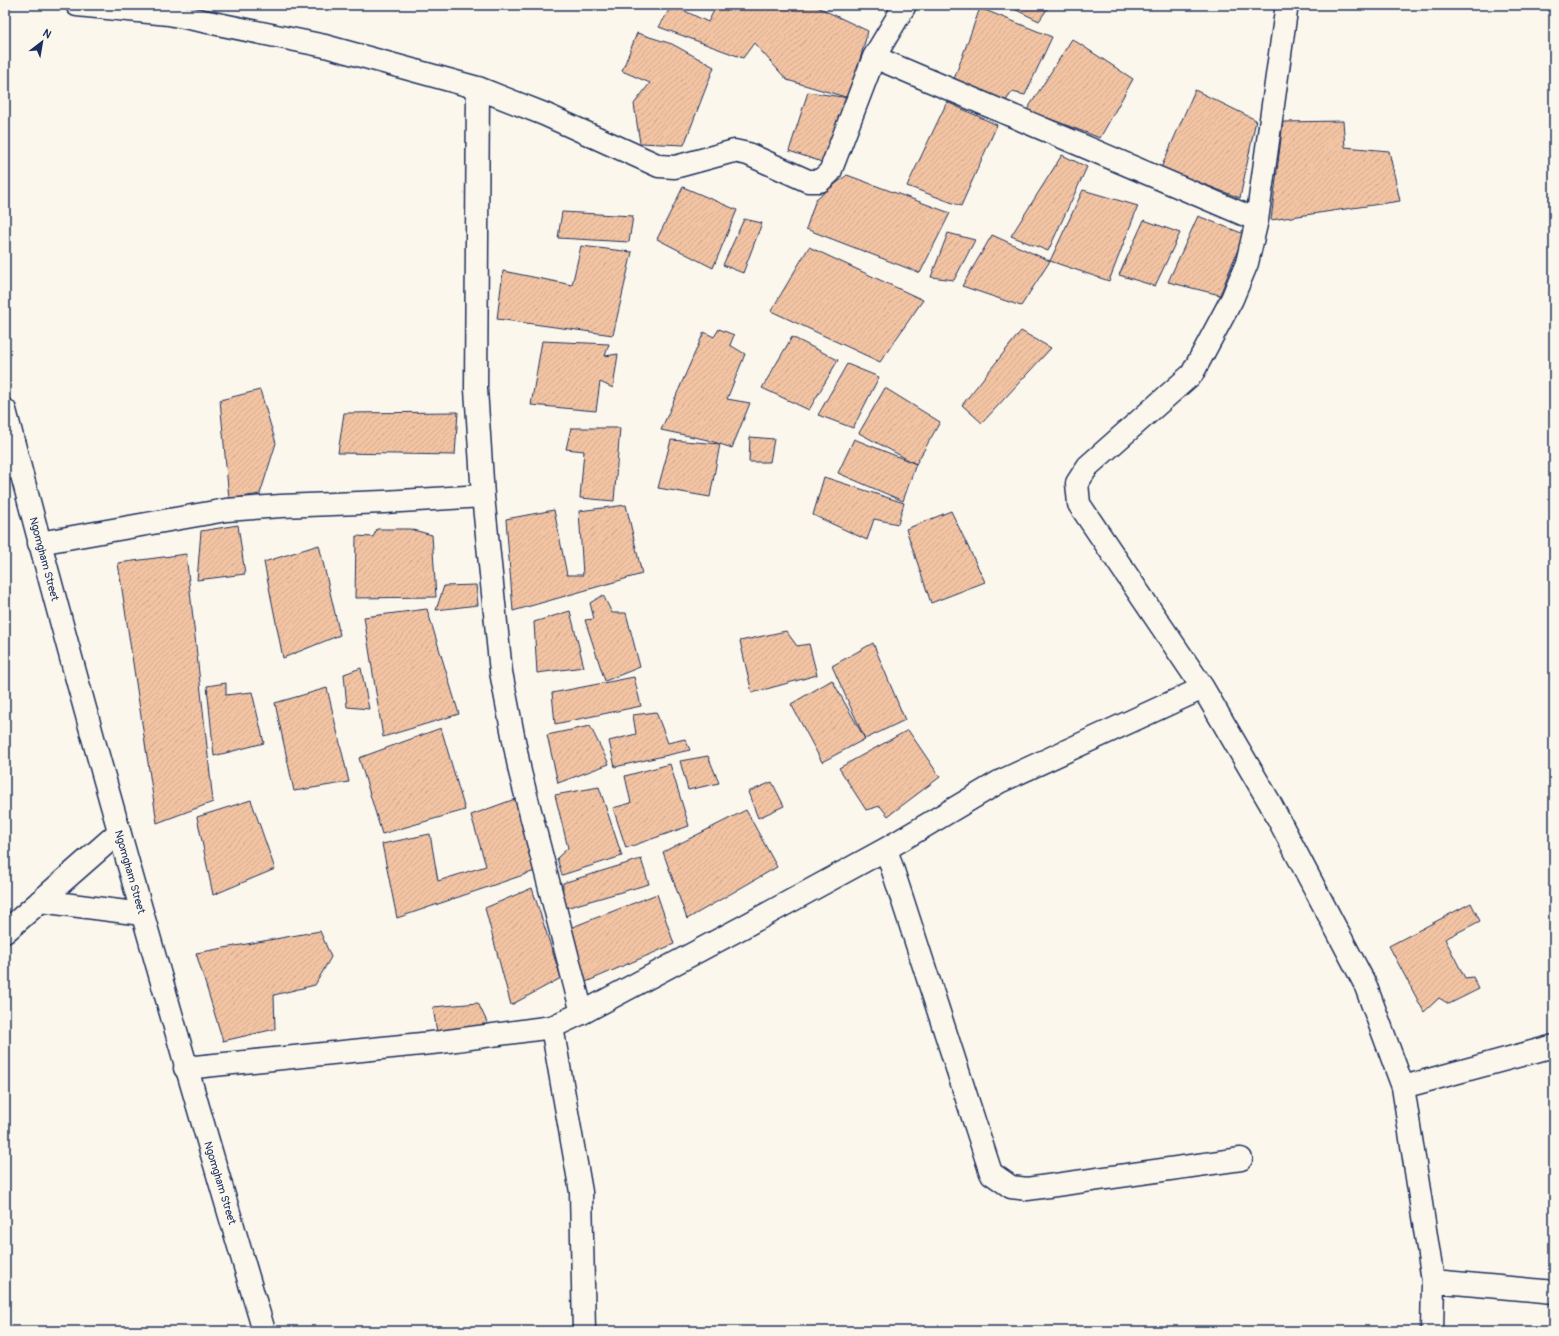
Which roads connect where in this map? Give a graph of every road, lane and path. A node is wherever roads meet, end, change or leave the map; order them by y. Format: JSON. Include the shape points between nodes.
{"nodes":[{"id":1,"x":77,"y":5,"type":"edge"},
{"id":2,"x":905,"y":5,"type":"edge"},
{"id":3,"x":1286,"y":11,"type":"dead end"},
{"id":4,"x":874,"y":57,"type":"junction"},
{"id":5,"x":478,"y":88,"type":"junction"},
{"id":6,"x":1257,"y":220,"type":"junction"},
{"id":7,"x":5,"y":410,"type":"edge"},
{"id":8,"x":12,"y":467,"type":"edge"},
{"id":9,"x":483,"y":496,"type":"junction"},
{"id":10,"x":39,"y":543,"type":"junction"},
{"id":11,"x":1203,"y":688,"type":"junction"},
{"id":12,"x":119,"y":832,"type":"junction"},
{"id":13,"x":886,"y":849,"type":"junction"},
{"id":14,"x":40,"y":901,"type":"junction"},
{"id":15,"x":142,"y":914,"type":"junction"},
{"id":16,"x":5,"y":932,"type":"edge"},
{"id":17,"x":582,"y":1013,"type":"junction"},
{"id":18,"x":552,"y":1027,"type":"junction"},
{"id":19,"x":1554,"y":1046,"type":"edge"},
{"id":20,"x":185,"y":1068,"type":"junction"},
{"id":21,"x":1403,"y":1087,"type":"junction"},
{"id":22,"x":1241,"y":1159,"type":"dead end"},
{"id":23,"x":1433,"y":1282,"type":"junction"},
{"id":24,"x":1554,"y":1292,"type":"edge"},
{"id":25,"x":264,"y":1331,"type":"edge"},
{"id":26,"x":584,"y":1331,"type":"edge"},
{"id":27,"x":1432,"y":1331,"type":"edge"}],
"edges":[{"from":1,"to":5,"type":"street","via":[[169,14],[325,46]]},
{"from":2,"to":4,"type":"street"},
{"from":3,"to":6,"type":"street"},
{"from":4,"to":5,"type":"street","via":[[830,172],[820,181],[808,181],[748,154],[734,151],[675,167],[659,166],[544,114]]},
{"from":4,"to":6,"type":"street"},
{"from":5,"to":9,"type":"street","via":[[476,389]]},
{"from":6,"to":11,"type":"street","via":[[1247,263],[1232,299],[1192,374],[1088,466],[1076,483],[1079,504]]},
{"from":7,"to":8,"type":"street","name":"Ngomgham Street"},
{"from":8,"to":10,"type":"street","name":"Ngomgham Street"},
{"from":9,"to":10,"type":"street","via":[[226,510]]},
{"from":9,"to":17,"type":"street","via":[[501,672],[520,772]]},
{"from":10,"to":12,"type":"street","name":"Ngomgham Street"},
{"from":11,"to":13,"type":"street","via":[[999,782]]},
{"from":11,"to":21,"type":"street","via":[[1270,803],[1365,984]]},
{"from":12,"to":14,"type":"street"},
{"from":12,"to":15,"type":"street","name":"Ngomgham Street"},
{"from":13,"to":17,"type":"street"},
{"from":13,"to":22,"type":"street","via":[[991,1173],[1011,1187],[1027,1189]]},
{"from":14,"to":15,"type":"street"},
{"from":14,"to":16,"type":"street"},
{"from":15,"to":20,"type":"street","name":"Ngomgham Street"},
{"from":17,"to":18,"type":"street"},
{"from":18,"to":20,"type":"street","via":[[441,1042]]},
{"from":18,"to":26,"type":"street","via":[[581,1192]]},
{"from":19,"to":21,"type":"street"},
{"from":20,"to":25,"type":"street","name":"Ngomgham Street"},
{"from":21,"to":23,"type":"street"},
{"from":23,"to":24,"type":"street"},
{"from":23,"to":27,"type":"street"}]}
